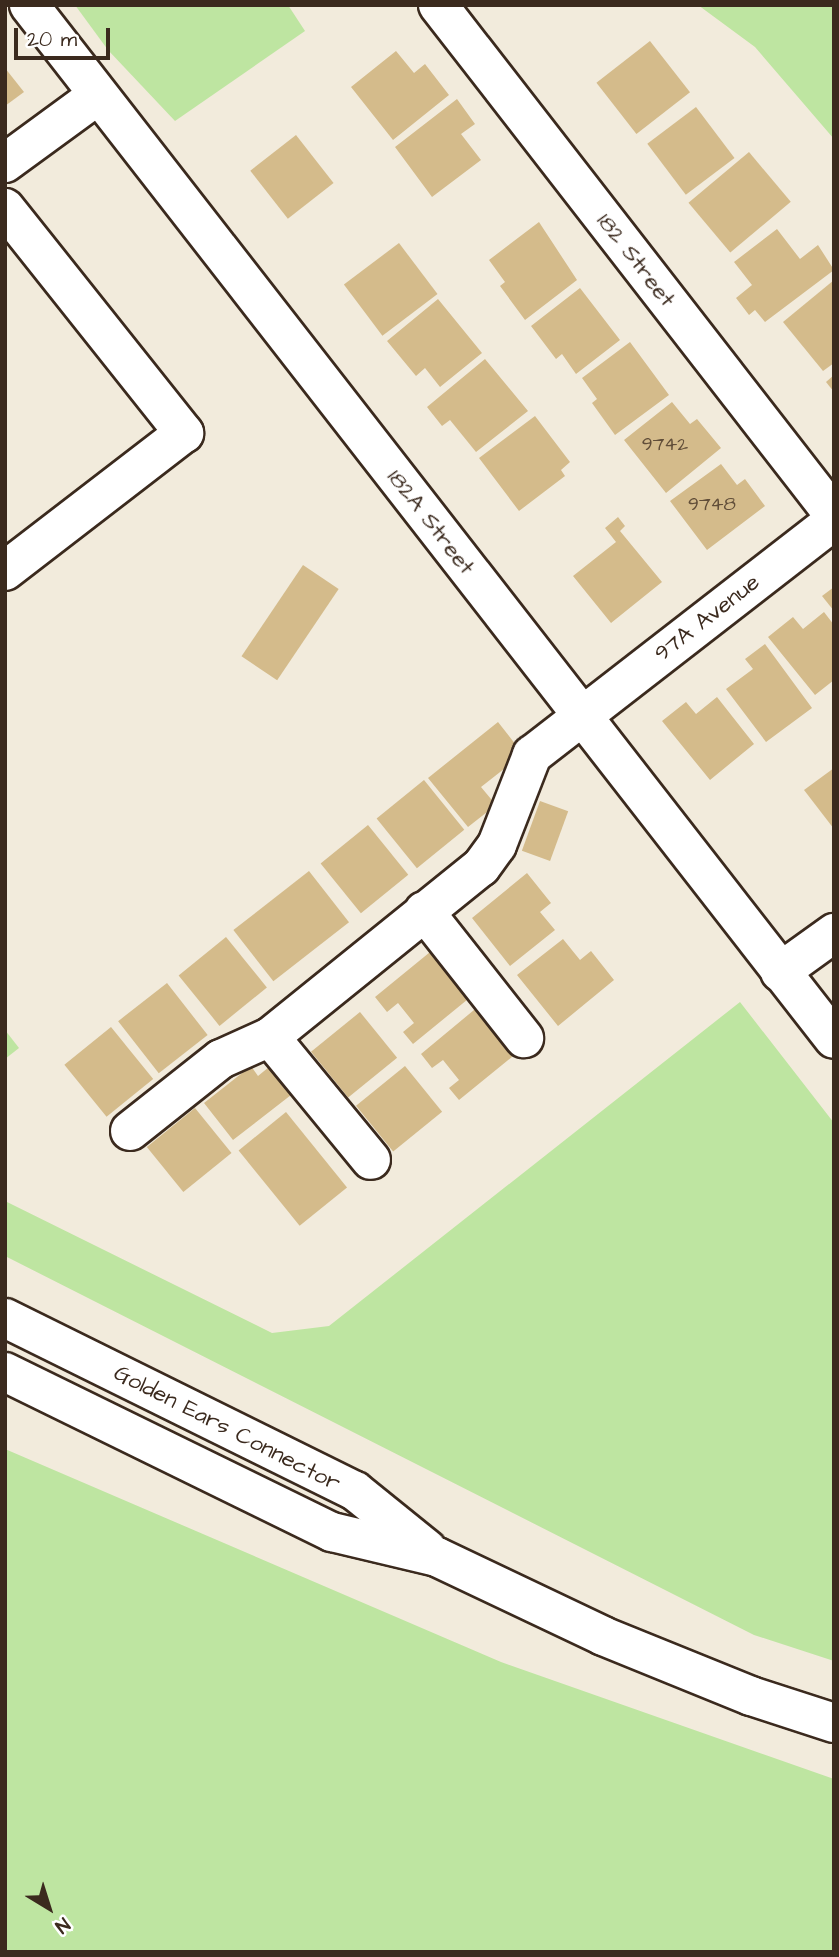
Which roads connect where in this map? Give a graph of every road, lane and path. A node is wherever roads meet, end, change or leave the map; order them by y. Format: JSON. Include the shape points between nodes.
{"nodes":[{"id":1,"x":29,"y":5,"type":"edge"},
{"id":2,"x":438,"y":5,"type":"edge"},
{"id":3,"x":97,"y":94,"type":"junction"},
{"id":4,"x":5,"y":163,"type":"edge"},
{"id":5,"x":5,"y":208,"type":"edge"},
{"id":6,"x":834,"y":515,"type":"edge"},
{"id":7,"x":834,"y":521,"type":"edge"},
{"id":8,"x":5,"y":571,"type":"edge"},
{"id":9,"x":581,"y":715,"type":"junction"},
{"id":10,"x":424,"y":911,"type":"junction"},
{"id":11,"x":834,"y":933,"type":"edge"},
{"id":12,"x":780,"y":972,"type":"junction"},
{"id":13,"x":270,"y":1037,"type":"junction"},
{"id":14,"x":524,"y":1038,"type":"dead end"},
{"id":15,"x":834,"y":1039,"type":"edge"},
{"id":16,"x":130,"y":1131,"type":"dead end"},
{"id":17,"x":371,"y":1160,"type":"dead end"},
{"id":18,"x":5,"y":1318,"type":"edge"},
{"id":19,"x":5,"y":1372,"type":"edge"},
{"id":20,"x":437,"y":1557,"type":"junction"},
{"id":21,"x":834,"y":1723,"type":"edge"}],
"edges":[{"from":1,"to":3,"type":"street","name":"182A Street"},
{"from":2,"to":6,"type":"street","name":"182 Street"},
{"from":3,"to":4,"type":"street"},
{"from":3,"to":9,"type":"street","name":"182A Street"},
{"from":5,"to":8,"type":"street","via":[[184,433]]},
{"from":7,"to":9,"type":"street","name":"97A Avenue"},
{"from":9,"to":10,"type":"street","name":"97A Avenue","via":[[532,755],[489,857]]},
{"from":9,"to":12,"type":"street","name":"182A Street"},
{"from":10,"to":13,"type":"street","name":"97A Avenue"},
{"from":10,"to":14,"type":"street"},
{"from":11,"to":12,"type":"street"},
{"from":12,"to":15,"type":"street","name":"182A Street"},
{"from":13,"to":16,"type":"street","name":"97A Avenue","via":[[221,1059]]},
{"from":13,"to":17,"type":"street"},
{"from":18,"to":20,"type":"street","name":"Golden Ears Connector","via":[[355,1491]]},
{"from":19,"to":20,"type":"street","name":"Golden Ears Connector","via":[[332,1532]]},
{"from":20,"to":21,"type":"street","name":"Golden Ears Connector","via":[[603,1636],[751,1696]]}]}
